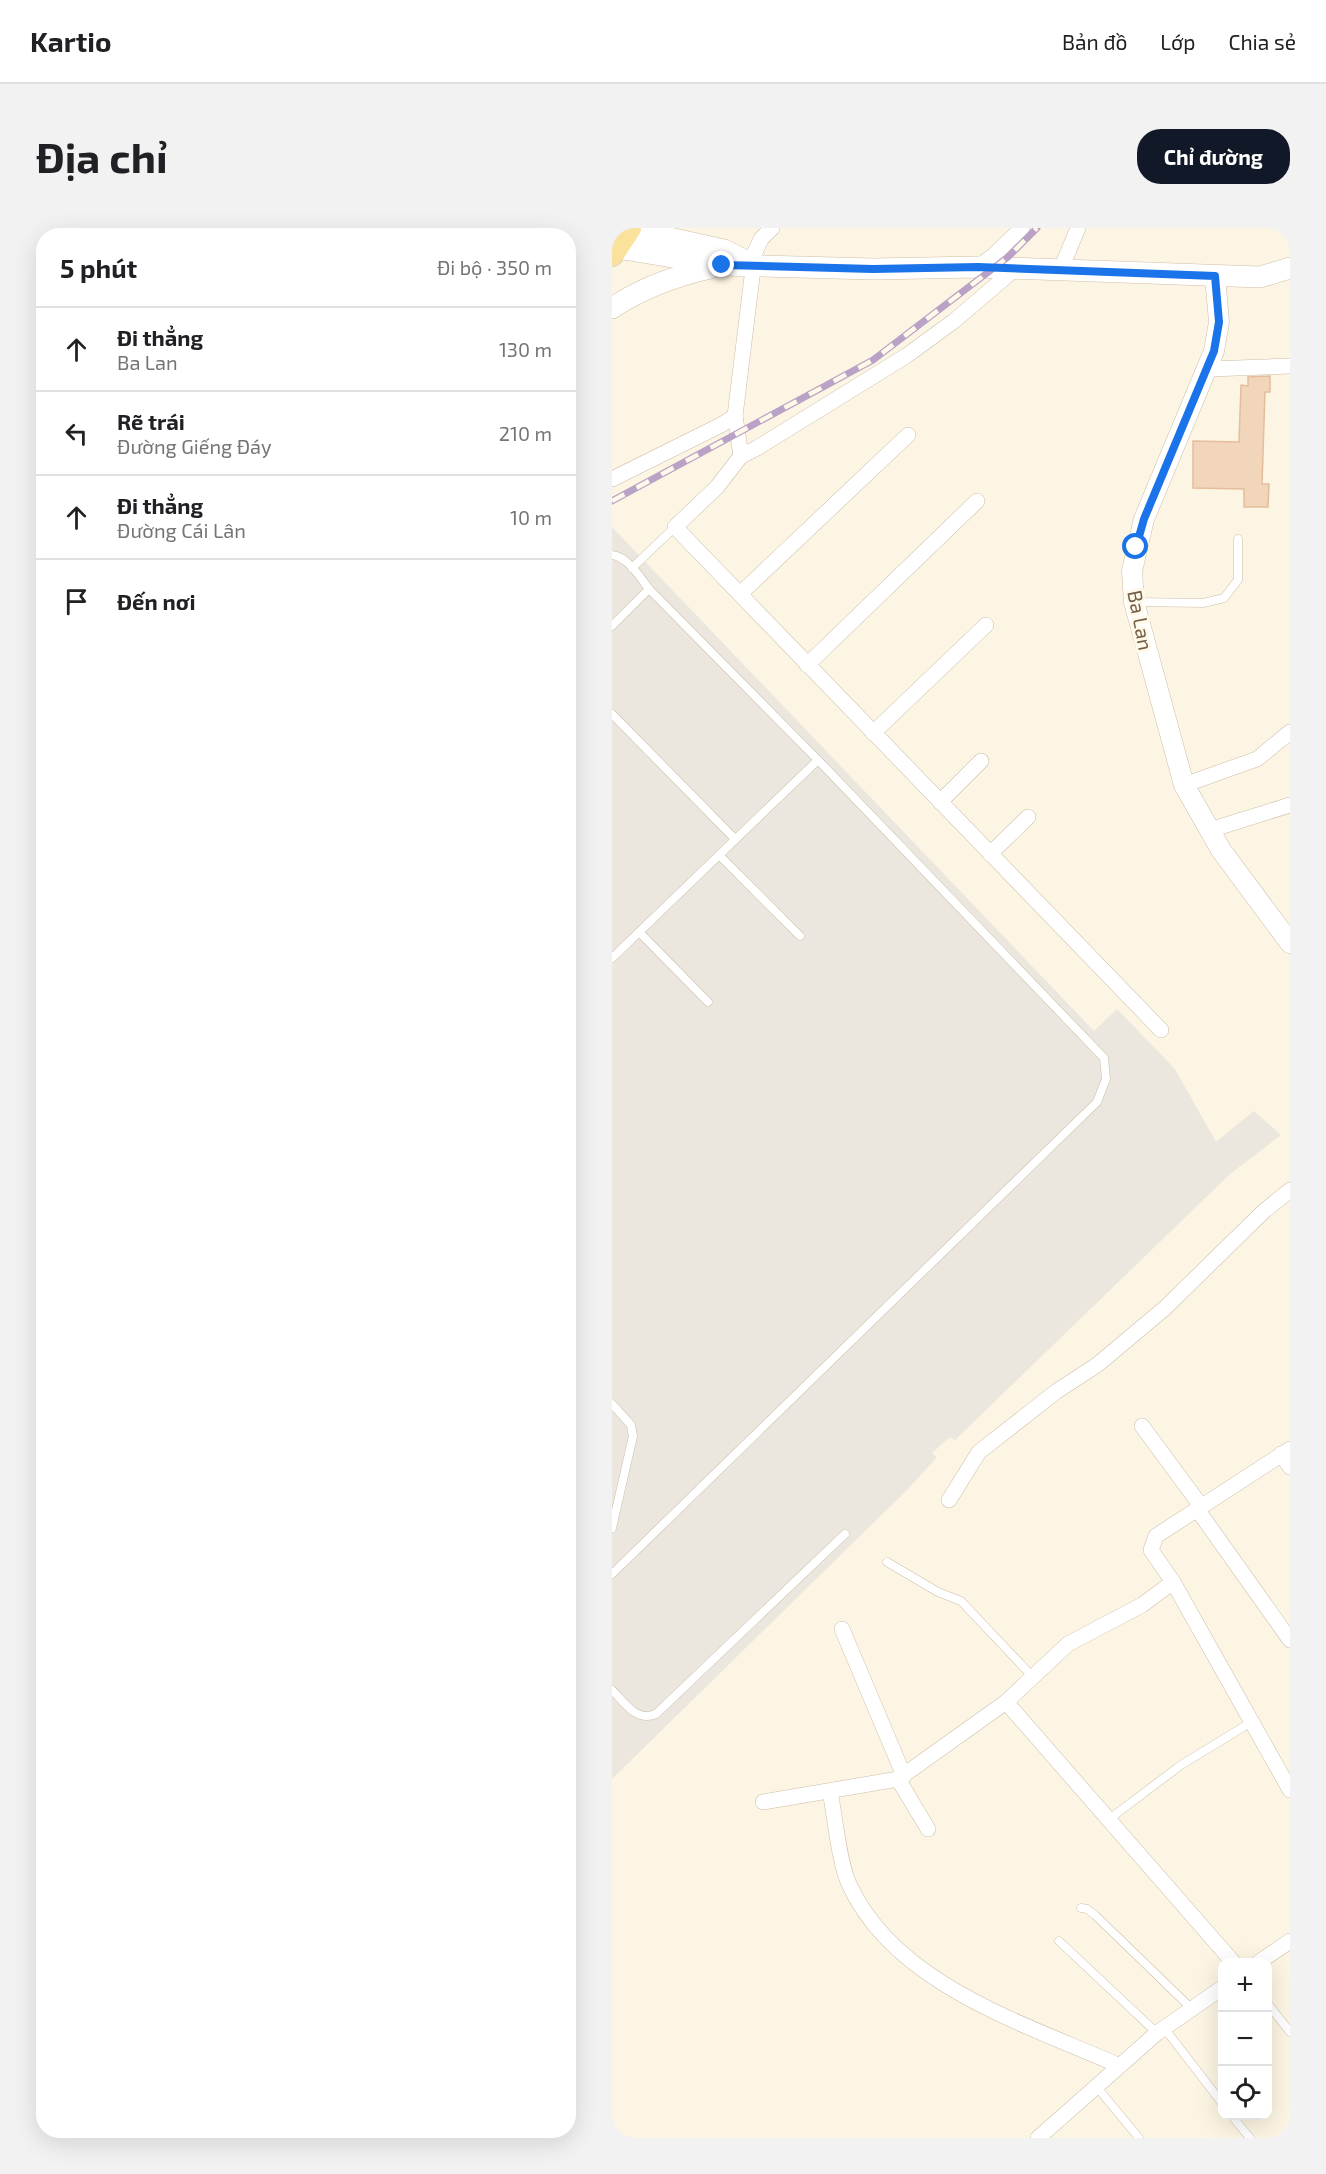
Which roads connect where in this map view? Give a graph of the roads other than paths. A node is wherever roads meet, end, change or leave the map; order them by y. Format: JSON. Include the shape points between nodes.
{"nodes":[{"id":1,"x":772,"y":228,"type":"edge"},
{"id":2,"x":1022,"y":228,"type":"edge"},
{"id":3,"x":1078,"y":228,"type":"edge"},
{"id":4,"x":673,"y":234,"type":"edge"},
{"id":5,"x":620,"y":239,"type":"edge"},
{"id":6,"x":722,"y":265,"type":"junction"},
{"id":7,"x":753,"y":266,"type":"junction"},
{"id":8,"x":978,"y":267,"type":"junction"},
{"id":9,"x":1016,"y":268,"type":"junction"},
{"id":10,"x":1290,"y":268,"type":"edge"},
{"id":11,"x":1061,"y":269,"type":"junction"},
{"id":12,"x":1215,"y":276,"type":"junction"},
{"id":13,"x":612,"y":308,"type":"edge"},
{"id":14,"x":1290,"y":366,"type":"edge"},
{"id":15,"x":1209,"y":369,"type":"junction"},
{"id":16,"x":735,"y":416,"type":"junction"},
{"id":17,"x":908,"y":435,"type":"dead end"},
{"id":18,"x":741,"y":456,"type":"junction"},
{"id":19,"x":612,"y":479,"type":"edge"},
{"id":20,"x":977,"y":501,"type":"dead end"},
{"id":21,"x":675,"y":527,"type":"junction"},
{"id":22,"x":1238,"y":539,"type":"dead end"},
{"id":23,"x":612,"y":555,"type":"edge"},
{"id":24,"x":633,"y":568,"type":"junction"},
{"id":25,"x":649,"y":589,"type":"junction"},
{"id":26,"x":740,"y":594,"type":"junction"},
{"id":27,"x":1134,"y":602,"type":"junction"},
{"id":28,"x":986,"y":625,"type":"dead end"},
{"id":29,"x":612,"y":626,"type":"edge"},
{"id":30,"x":807,"y":665,"type":"junction"},
{"id":31,"x":612,"y":714,"type":"edge"},
{"id":32,"x":1290,"y":732,"type":"edge"},
{"id":33,"x":873,"y":733,"type":"junction"},
{"id":34,"x":818,"y":760,"type":"junction"},
{"id":35,"x":981,"y":761,"type":"dead end"},
{"id":36,"x":1184,"y":785,"type":"junction"},
{"id":37,"x":940,"y":802,"type":"junction"},
{"id":38,"x":1290,"y":805,"type":"edge"},
{"id":39,"x":1028,"y":817,"type":"dead end"},
{"id":40,"x":1210,"y":830,"type":"junction"},
{"id":41,"x":735,"y":839,"type":"junction"},
{"id":42,"x":990,"y":854,"type":"junction"},
{"id":43,"x":719,"y":855,"type":"junction"},
{"id":44,"x":639,"y":932,"type":"junction"},
{"id":45,"x":800,"y":936,"type":"dead end"},
{"id":46,"x":1290,"y":943,"type":"edge"},
{"id":47,"x":612,"y":958,"type":"edge"},
{"id":48,"x":708,"y":1002,"type":"dead end"},
{"id":49,"x":1161,"y":1030,"type":"dead end"},
{"id":50,"x":1290,"y":1190,"type":"edge"},
{"id":51,"x":612,"y":1404,"type":"edge"},
{"id":52,"x":1142,"y":1426,"type":"dead end"},
{"id":53,"x":1287,"y":1457,"type":"edge"},
{"id":54,"x":949,"y":1500,"type":"dead end"},
{"id":55,"x":1199,"y":1507,"type":"junction"},
{"id":56,"x":612,"y":1528,"type":"edge"},
{"id":57,"x":845,"y":1534,"type":"dead end"},
{"id":58,"x":887,"y":1562,"type":"dead end"},
{"id":59,"x":612,"y":1574,"type":"edge"},
{"id":60,"x":1173,"y":1582,"type":"junction"},
{"id":61,"x":842,"y":1629,"type":"dead end"},
{"id":62,"x":1290,"y":1640,"type":"edge"},
{"id":63,"x":1032,"y":1676,"type":"junction"},
{"id":64,"x":612,"y":1690,"type":"edge"},
{"id":65,"x":1006,"y":1702,"type":"junction"},
{"id":66,"x":1253,"y":1721,"type":"junction"},
{"id":67,"x":901,"y":1778,"type":"junction"},
{"id":68,"x":1290,"y":1790,"type":"edge"},
{"id":69,"x":830,"y":1791,"type":"junction"},
{"id":70,"x":763,"y":1802,"type":"dead end"},
{"id":71,"x":1108,"y":1820,"type":"junction"},
{"id":72,"x":928,"y":1829,"type":"dead end"},
{"id":73,"x":1081,"y":1908,"type":"dead end"},
{"id":74,"x":1059,"y":1941,"type":"dead end"},
{"id":75,"x":1290,"y":1941,"type":"edge"},
{"id":76,"x":1229,"y":1958,"type":"edge"},
{"id":77,"x":1265,"y":1958,"type":"edge"},
{"id":78,"x":1218,"y":1991,"type":"edge"},
{"id":79,"x":1272,"y":2009,"type":"edge"},
{"id":80,"x":1192,"y":2010,"type":"junction"},
{"id":81,"x":1161,"y":2031,"type":"junction"},
{"id":82,"x":1290,"y":2032,"type":"edge"},
{"id":83,"x":1118,"y":2065,"type":"junction"},
{"id":84,"x":1095,"y":2085,"type":"junction"},
{"id":85,"x":1218,"y":2098,"type":"edge"},
{"id":86,"x":1236,"y":2120,"type":"edge"},
{"id":87,"x":1038,"y":2138,"type":"edge"},
{"id":88,"x":1139,"y":2138,"type":"edge"},
{"id":89,"x":1250,"y":2138,"type":"edge"}],
"edges":[{"from":1,"to":7,"type":"street","via":[[760,239]]},
{"from":2,"to":8,"type":"street"},
{"from":3,"to":11,"type":"street"},
{"from":4,"to":5,"type":"main road"},
{"from":4,"to":7,"type":"main road","via":[[741,256]]},
{"from":5,"to":6,"type":"main road"},
{"from":6,"to":7,"type":"main road"},
{"from":6,"to":13,"type":"main road","via":[[678,275]]},
{"from":7,"to":8,"type":"main road"},
{"from":7,"to":16,"type":"street"},
{"from":8,"to":9,"type":"main road"},
{"from":9,"to":11,"type":"main road"},
{"from":9,"to":18,"type":"street","via":[[906,356]]},
{"from":10,"to":12,"type":"main road","via":[[1260,277]]},
{"from":11,"to":12,"type":"main road"},
{"from":12,"to":15,"type":"street","name":"Ba Lan","via":[[1219,322]]},
{"from":14,"to":15,"type":"street"},
{"from":15,"to":27,"type":"street","name":"Ba Lan","via":[[1144,519],[1132,571]]},
{"from":16,"to":18,"type":"street"},
{"from":16,"to":19,"type":"street"},
{"from":17,"to":26,"type":"street"},
{"from":18,"to":21,"type":"street","via":[[717,487]]},
{"from":20,"to":30,"type":"street"},
{"from":21,"to":24,"type":"lane"},
{"from":21,"to":26,"type":"street"},
{"from":22,"to":27,"type":"lane","via":[[1238,580],[1224,598],[1203,603]]},
{"from":23,"to":24,"type":"lane","via":[[618,555]]},
{"from":24,"to":25,"type":"lane"},
{"from":25,"to":29,"type":"lane"},
{"from":25,"to":34,"type":"lane"},
{"from":26,"to":30,"type":"street"},
{"from":27,"to":36,"type":"street","name":"Ba Lan"},
{"from":28,"to":33,"type":"street"},
{"from":30,"to":33,"type":"street"},
{"from":31,"to":41,"type":"lane"},
{"from":32,"to":36,"type":"street","via":[[1257,759]]},
{"from":33,"to":37,"type":"street"},
{"from":34,"to":41,"type":"lane"},
{"from":34,"to":59,"type":"lane","via":[[1104,1058],[1106,1079],[1097,1102]]},
{"from":35,"to":37,"type":"street"},
{"from":36,"to":40,"type":"street","name":"Ba Lan"},
{"from":37,"to":42,"type":"street"},
{"from":38,"to":40,"type":"street"},
{"from":39,"to":42,"type":"street"},
{"from":40,"to":46,"type":"street","name":"Ba Lan"},
{"from":41,"to":43,"type":"lane"},
{"from":42,"to":49,"type":"street"},
{"from":43,"to":44,"type":"lane"},
{"from":43,"to":45,"type":"lane"},
{"from":44,"to":47,"type":"lane"},
{"from":44,"to":48,"type":"lane"},
{"from":50,"to":54,"type":"street","via":[[1165,1308],[1097,1365],[979,1452]]},
{"from":51,"to":56,"type":"lane","via":[[631,1425],[633,1437]]},
{"from":52,"to":55,"type":"street"},
{"from":53,"to":55,"type":"street"},
{"from":55,"to":60,"type":"street","via":[[1152,1542],[1151,1550]]},
{"from":55,"to":62,"type":"street"},
{"from":57,"to":64,"type":"lane","via":[[656,1714],[645,1719],[638,1716]]},
{"from":58,"to":63,"type":"lane","via":[[961,1601]]},
{"from":60,"to":63,"type":"street","via":[[1143,1605],[1068,1644]]},
{"from":60,"to":66,"type":"street"},
{"from":61,"to":67,"type":"street"},
{"from":63,"to":65,"type":"street"},
{"from":65,"to":67,"type":"street"},
{"from":65,"to":71,"type":"street"},
{"from":66,"to":68,"type":"street"},
{"from":66,"to":71,"type":"lane","via":[[1181,1765]]},
{"from":67,"to":69,"type":"street"},
{"from":67,"to":72,"type":"street"},
{"from":69,"to":70,"type":"street"},
{"from":69,"to":83,"type":"street","via":[[848,1882],[868,1920],[896,1951],[988,2008]]},
{"from":71,"to":76,"type":"street"},
{"from":73,"to":80,"type":"lane","via":[[1095,1915]]},
{"from":74,"to":81,"type":"lane"},
{"from":75,"to":77,"type":"street"},
{"from":78,"to":80,"type":"street"},
{"from":79,"to":82,"type":"lane"},
{"from":80,"to":81,"type":"street"},
{"from":81,"to":83,"type":"street"},
{"from":81,"to":85,"type":"lane"},
{"from":83,"to":84,"type":"street"},
{"from":84,"to":87,"type":"street"},
{"from":84,"to":88,"type":"lane"},
{"from":86,"to":89,"type":"lane"}]}
